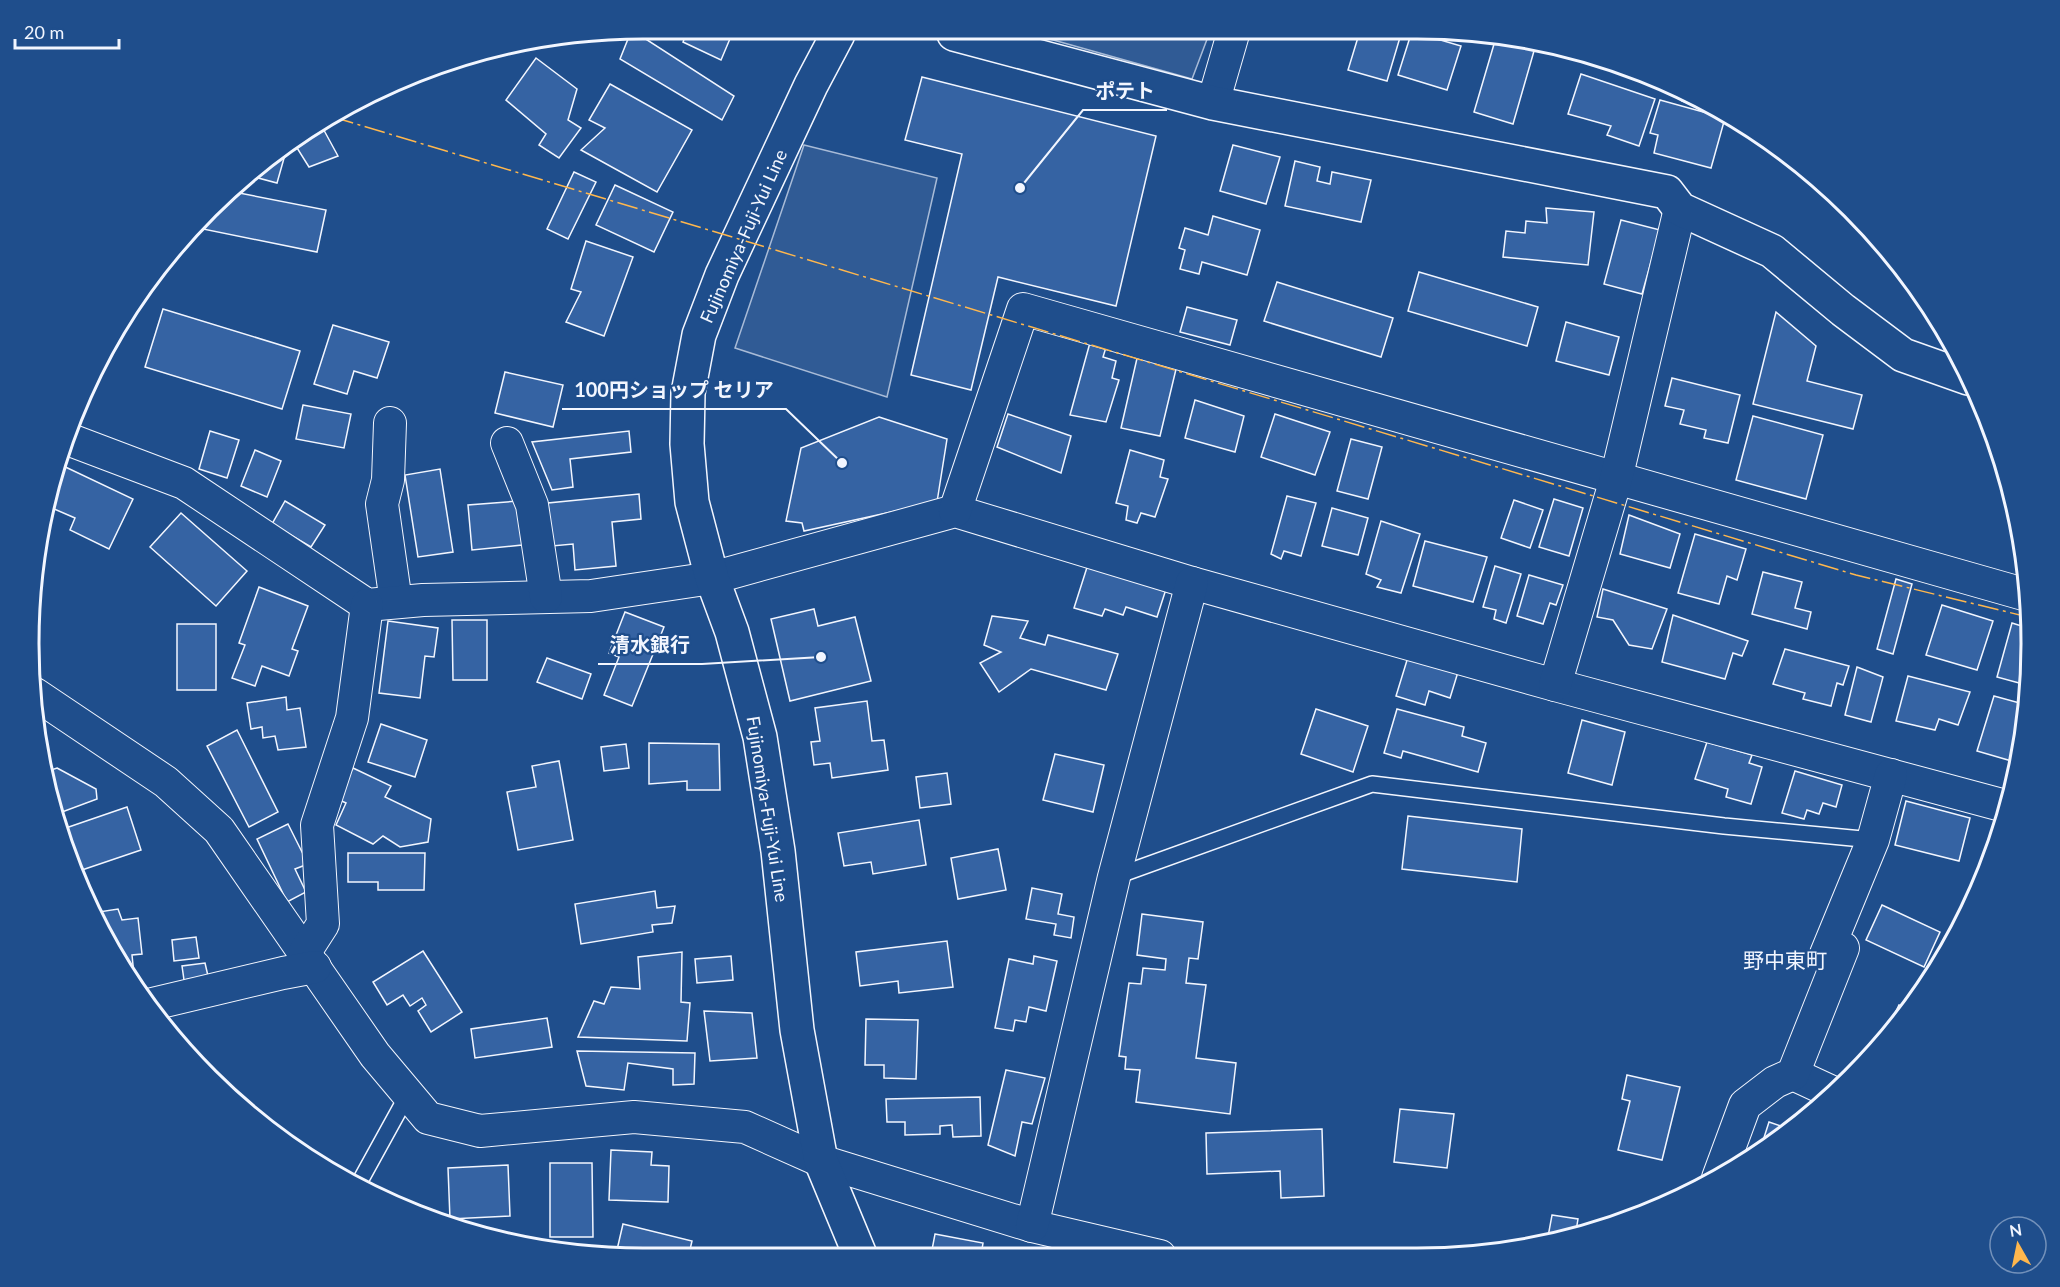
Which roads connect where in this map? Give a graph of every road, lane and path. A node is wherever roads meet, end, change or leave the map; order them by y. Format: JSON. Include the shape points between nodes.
{"nodes":[{"id":1,"x":835,"y":39,"type":"edge"},
{"id":2,"x":973,"y":39,"type":"edge"},
{"id":3,"x":1232,"y":39,"type":"edge"},
{"id":4,"x":1213,"y":103,"type":"junction"},
{"id":5,"x":1680,"y":208,"type":"junction"},
{"id":6,"x":1958,"y":374,"type":"edge"},
{"id":7,"x":390,"y":423,"type":"dead end"},
{"id":8,"x":74,"y":441,"type":"edge"},
{"id":9,"x":507,"y":443,"type":"dead end"},
{"id":10,"x":1616,"y":479,"type":"junction"},
{"id":11,"x":955,"y":511,"type":"junction"},
{"id":12,"x":712,"y":578,"type":"junction"},
{"id":13,"x":1192,"y":583,"type":"junction"},
{"id":14,"x":2019,"y":593,"type":"edge"},
{"id":15,"x":546,"y":597,"type":"junction"},
{"id":16,"x":381,"y":604,"type":"junction"},
{"id":17,"x":1555,"y":685,"type":"junction"},
{"id":18,"x":42,"y":698,"type":"edge"},
{"id":19,"x":1891,"y":776,"type":"junction"},
{"id":20,"x":1999,"y":804,"type":"edge"},
{"id":21,"x":1873,"y":840,"type":"junction"},
{"id":22,"x":1114,"y":877,"type":"junction"},
{"id":23,"x":310,"y":960,"type":"junction"},
{"id":24,"x":158,"y":1003,"type":"edge"},
{"id":25,"x":1793,"y":1074,"type":"junction"},
{"id":26,"x":1825,"y":1089,"type":"edge"},
{"id":27,"x":408,"y":1094,"type":"junction"},
{"id":28,"x":821,"y":1161,"type":"junction"},
{"id":29,"x":1724,"y":1164,"type":"edge"},
{"id":30,"x":362,"y":1178,"type":"edge"},
{"id":31,"x":1032,"y":1226,"type":"junction"},
{"id":32,"x":857,"y":1248,"type":"edge"},
{"id":33,"x":1126,"y":1248,"type":"edge"}],
"edges":[{"from":1,"to":12,"type":"main road","name":"Fujinomiya-Fuji-Yui Line","via":[[722,275],[699,335],[688,393],[687,444],[692,502]]},
{"from":2,"to":4,"type":"main road"},
{"from":3,"to":4,"type":"street"},
{"from":4,"to":5,"type":"main road","via":[[1667,192]]},
{"from":5,"to":6,"type":"main road","via":[[1772,251],[1904,355]]},
{"from":5,"to":10,"type":"street"},
{"from":7,"to":16,"type":"street","via":[[388,480],[382,504]]},
{"from":8,"to":16,"type":"street","via":[[184,483]]},
{"from":9,"to":15,"type":"street","via":[[532,505]]},
{"from":10,"to":11,"type":"street","via":[[1023,309]]},
{"from":10,"to":14,"type":"street"},
{"from":10,"to":17,"type":"street"},
{"from":11,"to":12,"type":"street"},
{"from":11,"to":13,"type":"street"},
{"from":12,"to":15,"type":"street","via":[[591,596]]},
{"from":12,"to":28,"type":"main road","name":"Fujinomiya-Fuji-Yui Line","via":[[732,632],[760,736],[778,851],[797,1030]]},
{"from":13,"to":17,"type":"street"},
{"from":13,"to":22,"type":"street"},
{"from":15,"to":16,"type":"street"},
{"from":16,"to":23,"type":"street","via":[[352,718],[317,825],[323,924]]},
{"from":17,"to":19,"type":"street"},
{"from":18,"to":23,"type":"street","via":[[166,782],[219,830]]},
{"from":19,"to":20,"type":"street"},
{"from":19,"to":21,"type":"street"},
{"from":21,"to":22,"type":"lane","via":[[1372,784]]},
{"from":21,"to":25,"type":"street","via":[[1826,954],[1843,948]]},
{"from":22,"to":31,"type":"street"},
{"from":23,"to":24,"type":"street","via":[[283,973]]},
{"from":23,"to":27,"type":"street","via":[[375,1055]]},
{"from":25,"to":26,"type":"street"},
{"from":25,"to":29,"type":"street","via":[[1775,1082],[1746,1105]]},
{"from":27,"to":28,"type":"street","via":[[428,1118],[480,1131],[634,1117],[745,1127]]},
{"from":27,"to":30,"type":"lane"},
{"from":28,"to":31,"type":"street"},
{"from":28,"to":32,"type":"main road","name":"Fujinomiya-Fuji-Yui Line"},
{"from":31,"to":33,"type":"street"}]}
